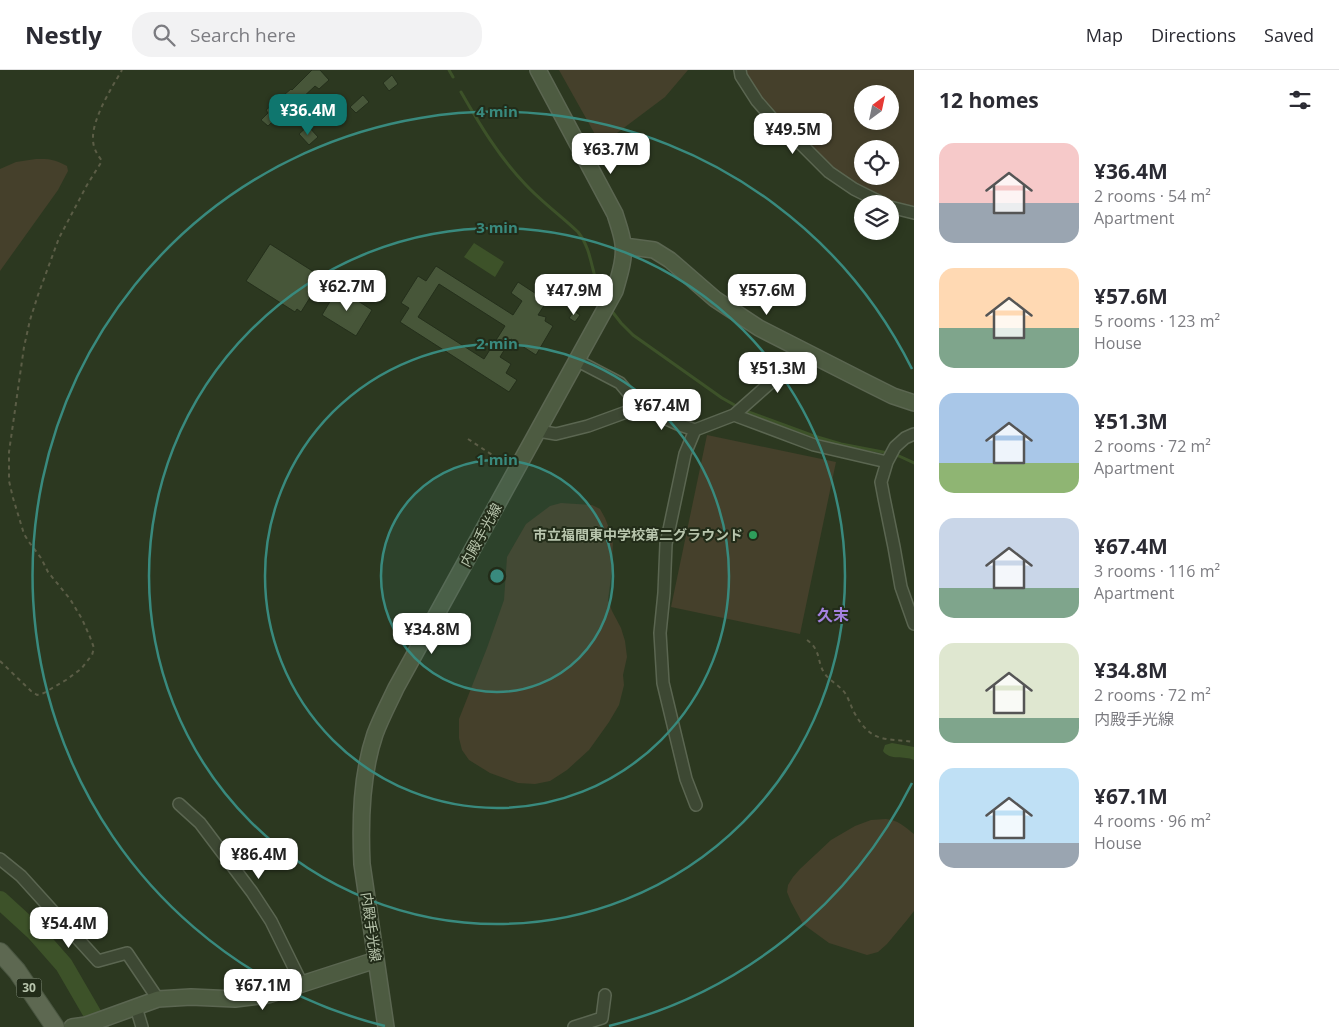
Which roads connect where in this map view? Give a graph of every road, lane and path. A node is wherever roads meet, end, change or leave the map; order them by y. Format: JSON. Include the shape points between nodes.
{"nodes":[{"id":1,"x":122,"y":70,"type":"edge"},
{"id":2,"x":538,"y":70,"type":"edge"},
{"id":3,"x":740,"y":70,"type":"edge"},
{"id":4,"x":866,"y":195,"type":"edge"},
{"id":5,"x":899,"y":210,"type":"edge"},
{"id":6,"x":914,"y":214,"type":"edge"},
{"id":7,"x":624,"y":246,"type":"junction"},
{"id":8,"x":805,"y":352,"type":"junction"},
{"id":9,"x":576,"y":360,"type":"junction"},
{"id":10,"x":914,"y":403,"type":"edge"},
{"id":11,"x":640,"y":407,"type":"junction"},
{"id":12,"x":734,"y":415,"type":"junction"},
{"id":13,"x":695,"y":430,"type":"junction"},
{"id":14,"x":538,"y":431,"type":"junction"},
{"id":15,"x":914,"y":434,"type":"edge"},
{"id":16,"x":468,"y":440,"type":"dead end"},
{"id":17,"x":887,"y":462,"type":"junction"},
{"id":18,"x":516,"y":471,"type":"junction"},
{"id":19,"x":914,"y":624,"type":"edge"},
{"id":20,"x":807,"y":640,"type":"dead end"},
{"id":21,"x":0,"y":661,"type":"edge"},
{"id":22,"x":914,"y":742,"type":"edge"},
{"id":23,"x":179,"y":804,"type":"dead end"},
{"id":24,"x":696,"y":805,"type":"dead end"},
{"id":25,"x":0,"y":859,"type":"edge"},
{"id":26,"x":0,"y":952,"type":"edge"},
{"id":27,"x":376,"y":960,"type":"junction"},
{"id":28,"x":302,"y":984,"type":"junction"},
{"id":29,"x":605,"y":995,"type":"dead end"},
{"id":30,"x":158,"y":999,"type":"junction"},
{"id":31,"x":132,"y":1008,"type":"junction"},
{"id":32,"x":79,"y":1026,"type":"edge"},
{"id":33,"x":55,"y":1027,"type":"edge"},
{"id":34,"x":142,"y":1027,"type":"edge"},
{"id":35,"x":386,"y":1027,"type":"edge"},
{"id":36,"x":574,"y":1027,"type":"edge"}],
"edges":[{"from":1,"to":21,"type":"path","via":[[94,127],[96,153],[102,161],[59,238],[30,320],[9,452],[9,481],[24,534],[70,599],[94,648],[92,655],[74,675],[37,695]]},
{"from":2,"to":7,"type":"main road","name":"内殿手光線","via":[[615,214]]},
{"from":3,"to":4,"type":"street","via":[[757,101],[778,125],[829,172]]},
{"from":5,"to":6,"type":"street"},
{"from":7,"to":8,"type":"main road","via":[[654,250],[735,314]]},
{"from":7,"to":9,"type":"main road","name":"内殿手光線","via":[[615,291]]},
{"from":8,"to":10,"type":"main road"},
{"from":8,"to":12,"type":"street"},
{"from":9,"to":11,"type":"street","via":[[620,383]]},
{"from":9,"to":14,"type":"main road","name":"内殿手光線"},
{"from":11,"to":13,"type":"street"},
{"from":11,"to":14,"type":"street","via":[[556,434]]},
{"from":12,"to":13,"type":"street"},
{"from":12,"to":17,"type":"street","via":[[814,445]]},
{"from":13,"to":24,"type":"street","via":[[685,454],[666,544],[660,633],[663,683],[686,779]]},
{"from":14,"to":18,"type":"main road","name":"内殿手光線"},
{"from":15,"to":17,"type":"street","via":[[895,447]]},
{"from":16,"to":18,"type":"path"},
{"from":17,"to":19,"type":"street","via":[[881,482],[901,587]]},
{"from":18,"to":27,"type":"main road","name":"内殿手光線","via":[[396,688],[370,754],[365,775],[361,840]]},
{"from":20,"to":22,"type":"path","via":[[816,648],[825,674],[845,693],[867,731],[882,739]]},
{"from":23,"to":28,"type":"street","via":[[200,823],[252,892],[271,921]]},
{"from":25,"to":30,"type":"street","via":[[21,876],[98,961],[127,953]]},
{"from":26,"to":33,"type":"main road","number":"30"},
{"from":27,"to":28,"type":"main road"},
{"from":27,"to":35,"type":"main road","name":"内殿手光線"},
{"from":28,"to":30,"type":"main road","via":[[268,995],[235,999]]},
{"from":29,"to":36,"type":"street","via":[[602,1018]]},
{"from":30,"to":31,"type":"main road"},
{"from":31,"to":32,"type":"main road"},
{"from":31,"to":34,"type":"street"}]}
